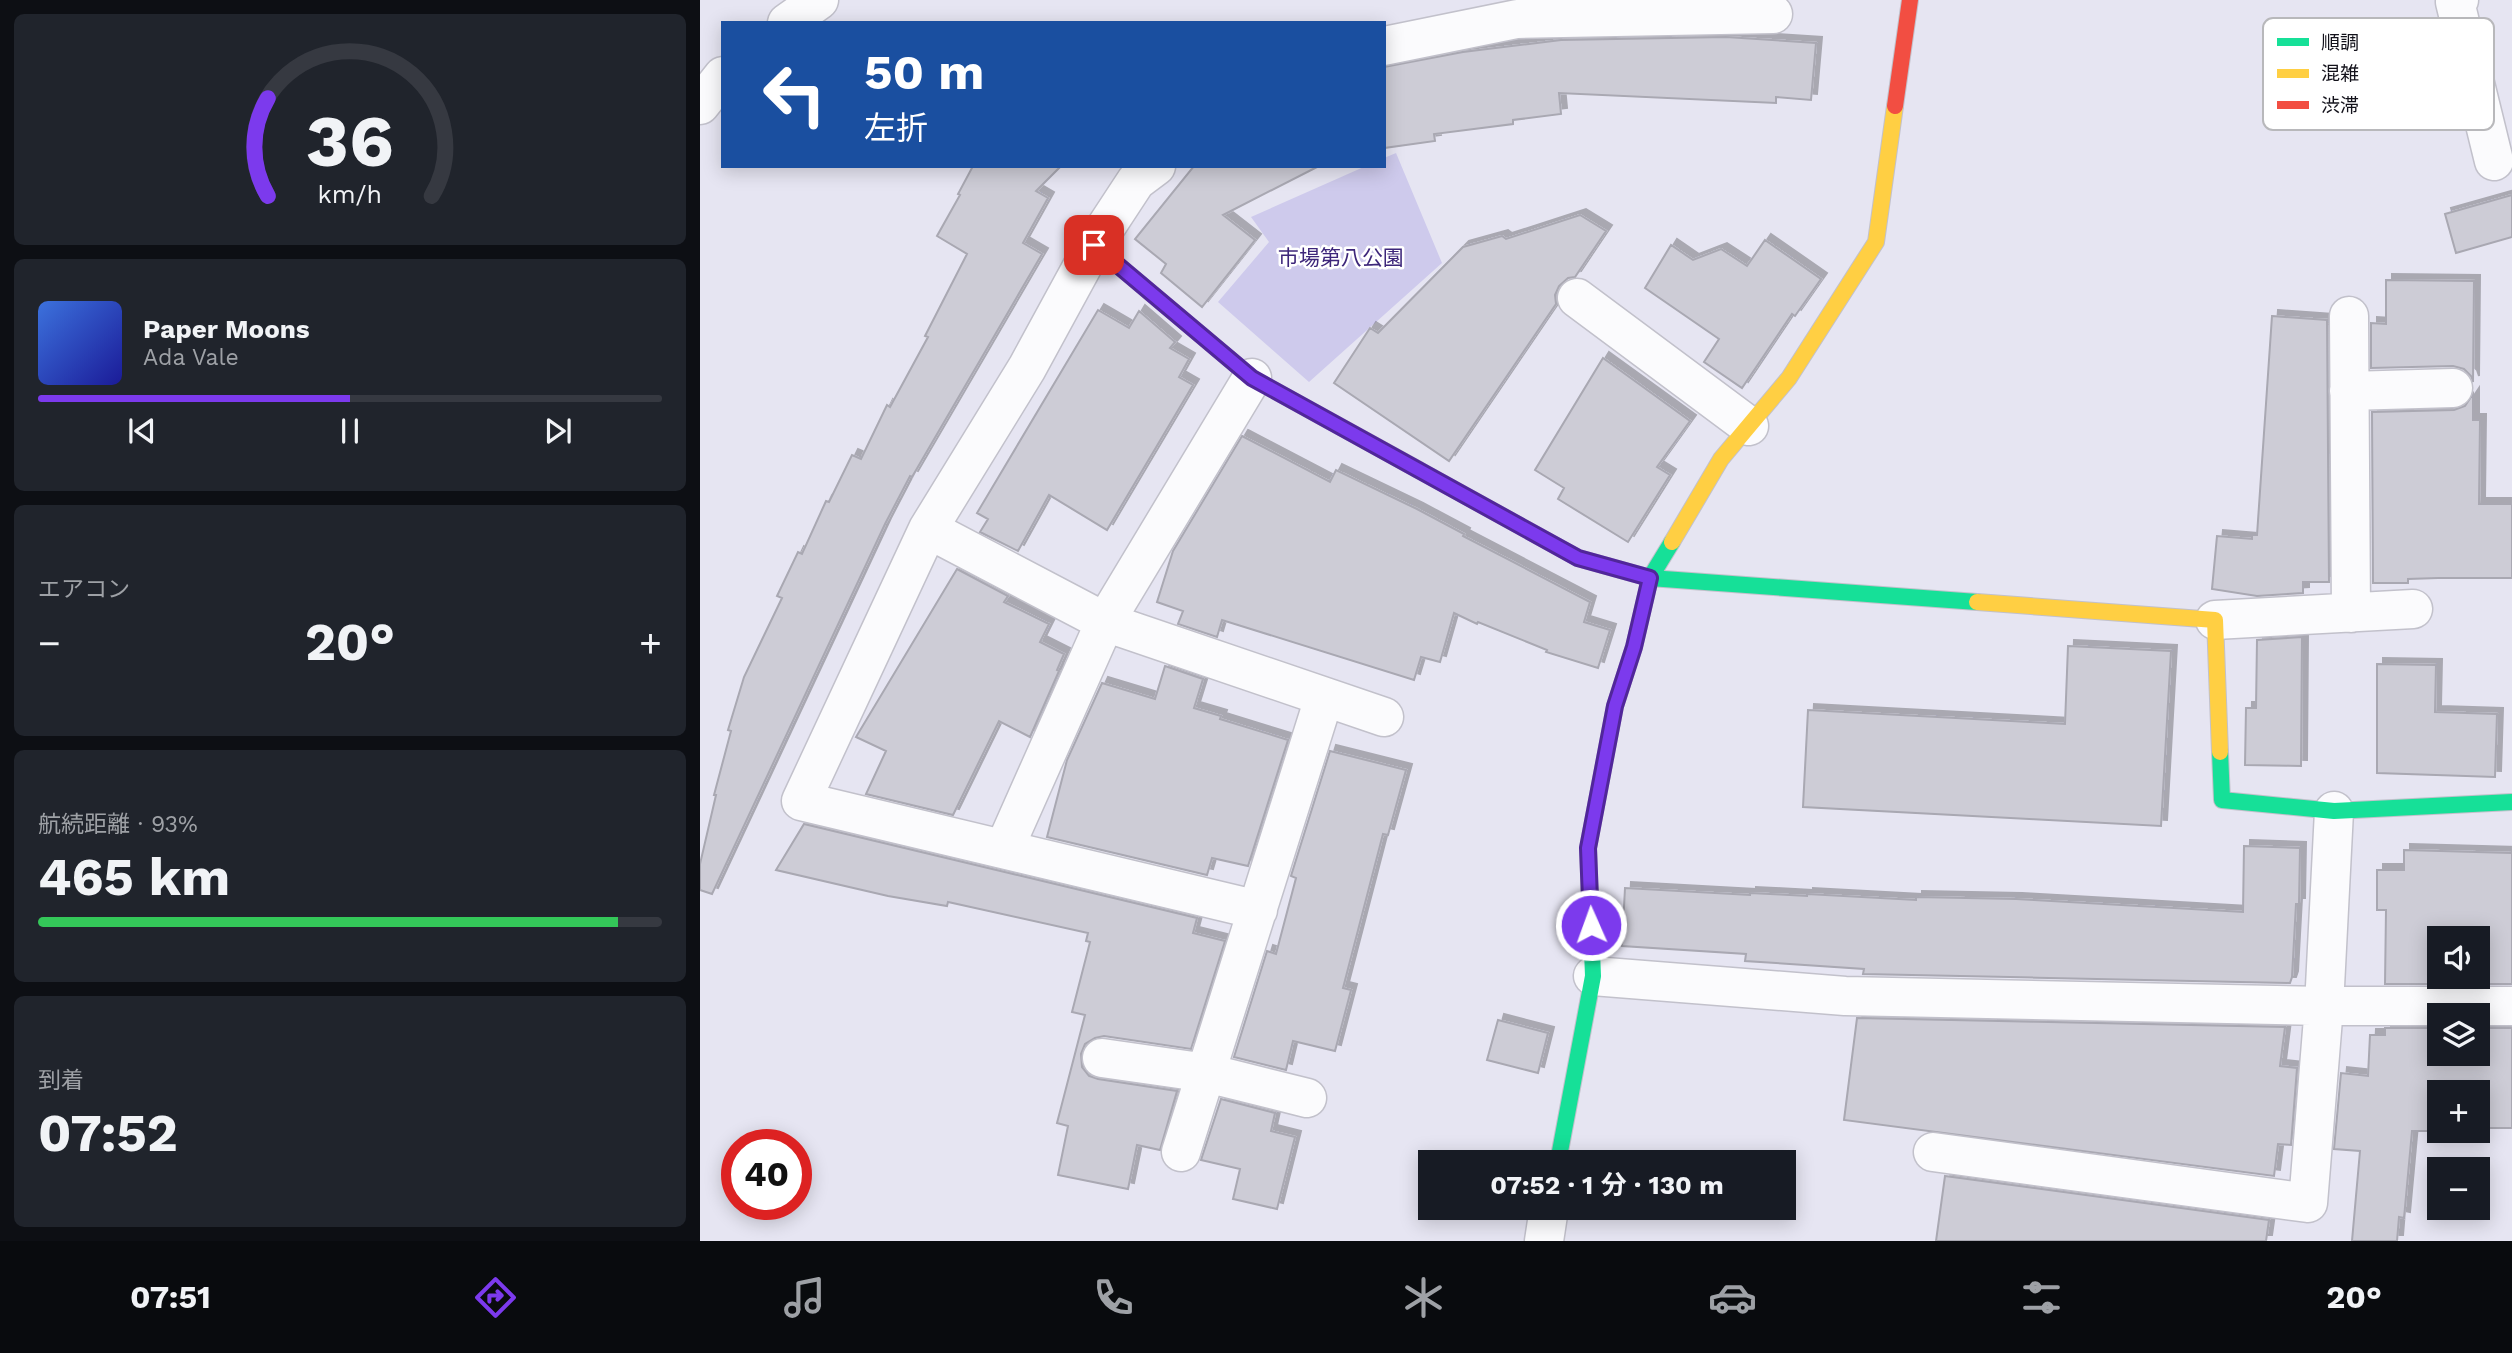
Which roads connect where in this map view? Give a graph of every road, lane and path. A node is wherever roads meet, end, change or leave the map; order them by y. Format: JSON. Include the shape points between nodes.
{"nodes":[{"id":1,"x":819,"y":0,"type":"edge"},
{"id":2,"x":1910,"y":0,"type":"edge"},
{"id":3,"x":2459,"y":0,"type":"edge"},
{"id":4,"x":1773,"y":14,"type":"dead end"},
{"id":5,"x":2459,"y":18,"type":"edge"},
{"id":6,"x":790,"y":21,"type":"edge"},
{"id":7,"x":1386,"y":46,"type":"edge"},
{"id":8,"x":721,"y":78,"type":"edge"},
{"id":9,"x":700,"y":104,"type":"edge"},
{"id":10,"x":2486,"y":130,"type":"edge"},
{"id":11,"x":2494,"y":162,"type":"dead end"},
{"id":12,"x":1153,"y":168,"type":"edge"},
{"id":13,"x":1094,"y":245,"type":"junction"},
{"id":14,"x":1577,"y":298,"type":"dead end"},
{"id":15,"x":2349,"y":316,"type":"dead end"},
{"id":16,"x":1252,"y":378,"type":"junction"},
{"id":17,"x":2453,"y":388,"type":"dead end"},
{"id":18,"x":2349,"y":391,"type":"junction"},
{"id":19,"x":1749,"y":425,"type":"junction"},
{"id":20,"x":928,"y":529,"type":"junction"},
{"id":21,"x":1650,"y":578,"type":"junction"},
{"id":22,"x":2413,"y":609,"type":"dead end"},
{"id":23,"x":2351,"y":613,"type":"junction"},
{"id":24,"x":2215,"y":620,"type":"junction"},
{"id":25,"x":1104,"y":622,"type":"junction"},
{"id":26,"x":1324,"y":698,"type":"junction"},
{"id":27,"x":1384,"y":717,"type":"dead end"},
{"id":28,"x":2512,"y":802,"type":"edge"},
{"id":29,"x":2334,"y":811,"type":"junction"},
{"id":30,"x":1004,"y":849,"type":"junction"},
{"id":31,"x":1258,"y":910,"type":"junction"},
{"id":32,"x":1593,"y":976,"type":"junction"},
{"id":33,"x":2324,"y":1006,"type":"junction"},
{"id":34,"x":2512,"y":1006,"type":"edge"},
{"id":35,"x":1102,"y":1058,"type":"dead end"},
{"id":36,"x":1207,"y":1073,"type":"junction"},
{"id":37,"x":1307,"y":1098,"type":"dead end"},
{"id":38,"x":1560,"y":1150,"type":"edge"},
{"id":39,"x":1181,"y":1152,"type":"dead end"},
{"id":40,"x":1933,"y":1152,"type":"dead end"},
{"id":41,"x":1547,"y":1220,"type":"edge"},
{"id":42,"x":1544,"y":1241,"type":"edge"}],
"edges":[{"from":1,"to":6,"type":"street"},
{"from":2,"to":19,"type":"street","via":[[1876,242],[1789,378]]},
{"from":3,"to":5,"type":"street","via":[[2455,2]]},
{"from":4,"to":7,"type":"street","via":[[1517,19]]},
{"from":8,"to":9,"type":"street"},
{"from":10,"to":11,"type":"street"},
{"from":12,"to":13,"type":"street","via":[[1136,181]]},
{"from":13,"to":16,"type":"street"},
{"from":13,"to":20,"type":"street","via":[[1027,368]]},
{"from":14,"to":19,"type":"street"},
{"from":15,"to":18,"type":"street"},
{"from":16,"to":21,"type":"street","via":[[1578,558]]},
{"from":16,"to":25,"type":"street"},
{"from":17,"to":18,"type":"street"},
{"from":18,"to":23,"type":"street"},
{"from":19,"to":21,"type":"street","via":[[1721,459]]},
{"from":20,"to":25,"type":"street"},
{"from":20,"to":30,"type":"street","via":[[801,801]]},
{"from":21,"to":24,"type":"street"},
{"from":21,"to":32,"type":"street","via":[[1615,706],[1588,848]]},
{"from":22,"to":23,"type":"street"},
{"from":23,"to":24,"type":"street"},
{"from":24,"to":29,"type":"street","via":[[2222,800]]},
{"from":25,"to":26,"type":"street"},
{"from":25,"to":30,"type":"street"},
{"from":26,"to":27,"type":"street"},
{"from":26,"to":31,"type":"street"},
{"from":28,"to":29,"type":"street"},
{"from":29,"to":33,"type":"street"},
{"from":30,"to":31,"type":"street"},
{"from":31,"to":36,"type":"street"},
{"from":32,"to":33,"type":"street","via":[[1845,996]]},
{"from":32,"to":38,"type":"street"},
{"from":33,"to":34,"type":"street"},
{"from":33,"to":40,"type":"street","via":[[2308,1203]]},
{"from":35,"to":36,"type":"street"},
{"from":36,"to":37,"type":"street"},
{"from":36,"to":39,"type":"street"},
{"from":41,"to":42,"type":"street"}]}
